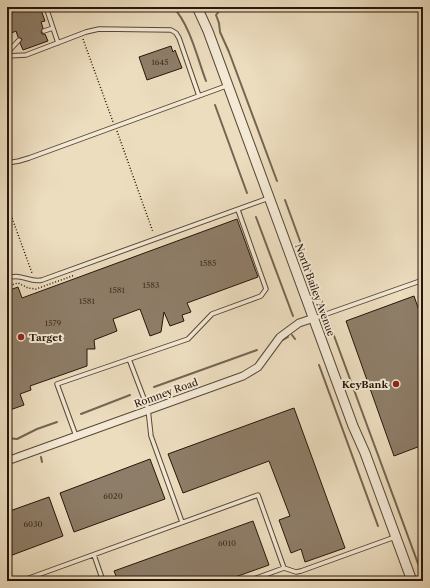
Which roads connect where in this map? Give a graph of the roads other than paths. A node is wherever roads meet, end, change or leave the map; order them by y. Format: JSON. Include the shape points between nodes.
{"nodes":[{"id":1,"x":46,"y":7,"type":"edge"},
{"id":2,"x":197,"y":7,"type":"edge"},
{"id":3,"x":53,"y":28,"type":"junction"},
{"id":4,"x":44,"y":31,"type":"dead end"},
{"id":5,"x":19,"y":40,"type":"dead end"},
{"id":6,"x":58,"y":43,"type":"junction"},
{"id":7,"x":7,"y":53,"type":"edge"},
{"id":8,"x":7,"y":56,"type":"edge"},
{"id":9,"x":228,"y":85,"type":"junction"},
{"id":10,"x":199,"y":96,"type":"junction"},
{"id":11,"x":7,"y":162,"type":"edge"},
{"id":12,"x":270,"y":198,"type":"junction"},
{"id":13,"x":238,"y":210,"type":"junction"},
{"id":14,"x":7,"y":278,"type":"edge"},
{"id":15,"x":423,"y":280,"type":"edge"},
{"id":16,"x":314,"y":318,"type":"junction"},
{"id":17,"x":130,"y":359,"type":"junction"},
{"id":18,"x":148,"y":409,"type":"junction"},
{"id":19,"x":76,"y":436,"type":"junction"},
{"id":20,"x":7,"y":461,"type":"edge"},
{"id":21,"x":182,"y":522,"type":"junction"},
{"id":22,"x":396,"y":537,"type":"junction"},
{"id":23,"x":94,"y":555,"type":"junction"},
{"id":24,"x":284,"y":568,"type":"junction"},
{"id":25,"x":21,"y":581,"type":"edge"},
{"id":26,"x":103,"y":581,"type":"edge"},
{"id":27,"x":248,"y":581,"type":"edge"},
{"id":28,"x":412,"y":581,"type":"edge"}],
"edges":[{"from":1,"to":3,"type":"lane"},
{"from":2,"to":9,"type":"street","name":"North Bailey Avenue"},
{"from":3,"to":4,"type":"lane"},
{"from":3,"to":6,"type":"lane"},
{"from":5,"to":7,"type":"lane"},
{"from":6,"to":8,"type":"lane","via":[[26,55]]},
{"from":6,"to":10,"type":"lane","via":[[99,29],[171,30],[179,38]]},
{"from":9,"to":10,"type":"lane"},
{"from":9,"to":12,"type":"street","name":"North Bailey Avenue"},
{"from":10,"to":11,"type":"lane","via":[[28,158]]},
{"from":12,"to":13,"type":"lane"},
{"from":12,"to":16,"type":"street","name":"North Bailey Avenue"},
{"from":13,"to":14,"type":"lane","via":[[42,280],[17,276]]},
{"from":13,"to":17,"type":"lane","via":[[266,289],[261,296],[212,314],[188,339]]},
{"from":15,"to":16,"type":"lane"},
{"from":16,"to":18,"type":"street","name":"Romney Road","via":[[299,323],[280,337],[258,367],[243,376]]},
{"from":16,"to":22,"type":"street","name":"North Bailey Avenue"},
{"from":17,"to":18,"type":"lane"},
{"from":17,"to":19,"type":"lane","via":[[57,384]]},
{"from":18,"to":19,"type":"street","name":"Romney Road"},
{"from":18,"to":21,"type":"lane","via":[[151,436]]},
{"from":19,"to":20,"type":"street","name":"Romney Road"},
{"from":21,"to":23,"type":"lane"},
{"from":21,"to":24,"type":"lane","via":[[258,495]]},
{"from":22,"to":24,"type":"lane","via":[[301,571]]},
{"from":22,"to":28,"type":"street","name":"North Bailey Avenue"},
{"from":23,"to":25,"type":"lane"},
{"from":23,"to":26,"type":"lane"},
{"from":24,"to":27,"type":"lane"}]}
